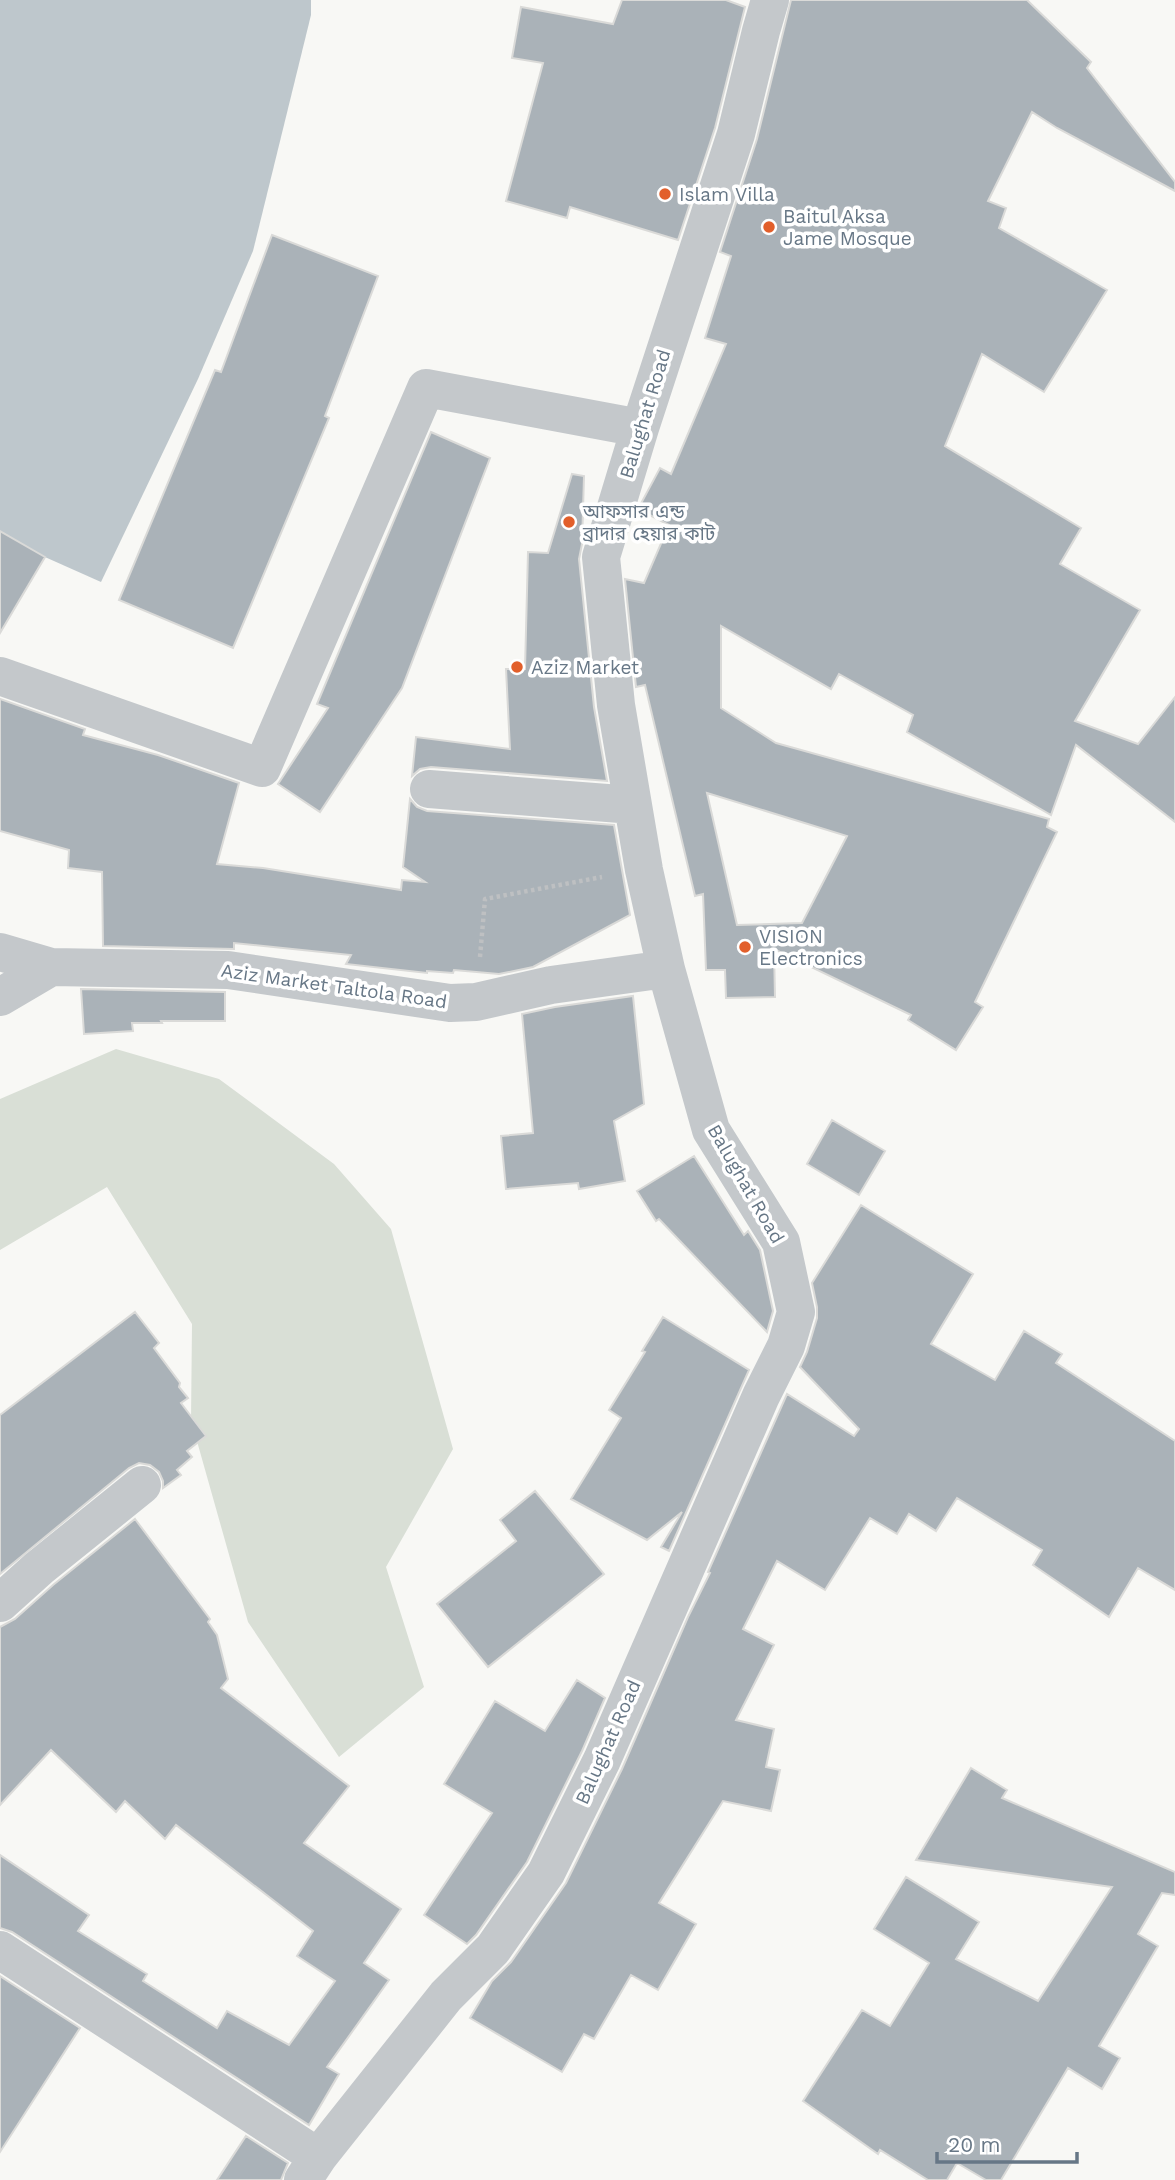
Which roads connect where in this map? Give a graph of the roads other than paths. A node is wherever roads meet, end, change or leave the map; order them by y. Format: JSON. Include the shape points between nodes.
{"nodes":[{"id":1,"x":770,"y":0,"type":"edge"},
{"id":2,"x":640,"y":428,"type":"junction"},
{"id":3,"x":0,"y":676,"type":"edge"},
{"id":4,"x":429,"y":789,"type":"dead end"},
{"id":5,"x":633,"y":805,"type":"junction"},
{"id":6,"x":0,"y":952,"type":"edge"},
{"id":7,"x":51,"y":967,"type":"junction"},
{"id":8,"x":666,"y":969,"type":"junction"},
{"id":9,"x":0,"y":998,"type":"edge"},
{"id":10,"x":142,"y":1485,"type":"dead end"},
{"id":11,"x":0,"y":1603,"type":"edge"},
{"id":12,"x":0,"y":1950,"type":"edge"},
{"id":13,"x":310,"y":2169,"type":"edge"}],
"edges":[{"from":1,"to":2,"type":"street","name":"Balughat Road","via":[[736,134]]},
{"from":2,"to":3,"type":"street","via":[[426,388],[262,768]]},
{"from":2,"to":5,"type":"street","name":"Balughat Road","via":[[601,558],[616,705]]},
{"from":4,"to":5,"type":"street"},
{"from":5,"to":8,"type":"street","name":"Balughat Road"},
{"from":6,"to":7,"type":"street","name":"Aziz Market Taltola Road"},
{"from":7,"to":8,"type":"street","name":"Aziz Market Taltola Road","via":[[228,970],[450,1003]]},
{"from":7,"to":9,"type":"street"},
{"from":8,"to":13,"type":"street","name":"Balughat Road","via":[[711,1130],[781,1242],[796,1312],[786,1346],[603,1760],[546,1873],[493,1949],[446,1996]]},
{"from":10,"to":11,"type":"street"},
{"from":12,"to":13,"type":"street"}]}
